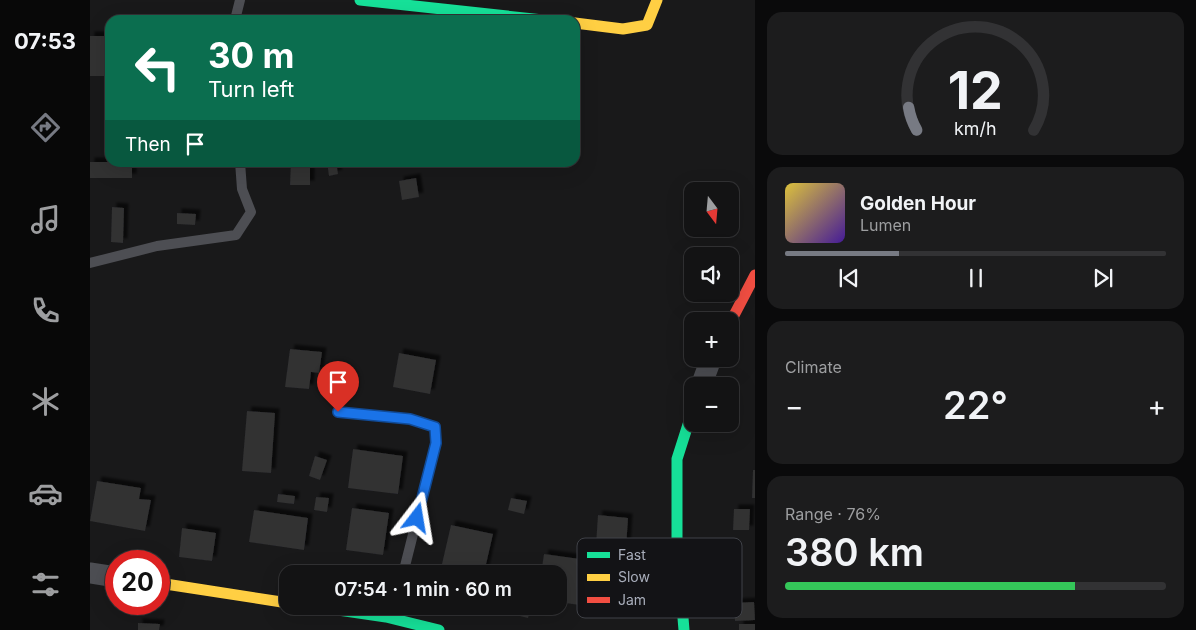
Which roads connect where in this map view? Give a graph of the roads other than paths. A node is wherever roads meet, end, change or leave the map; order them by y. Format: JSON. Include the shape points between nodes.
{"nodes":[{"id":1,"x":240,"y":0,"type":"edge"},
{"id":2,"x":360,"y":0,"type":"edge"},
{"id":3,"x":657,"y":0,"type":"edge"},
{"id":4,"x":236,"y":15,"type":"edge"},
{"id":5,"x":497,"y":15,"type":"edge"},
{"id":6,"x":580,"y":25,"type":"edge"},
{"id":7,"x":240,"y":167,"type":"edge"},
{"id":8,"x":90,"y":264,"type":"edge"},
{"id":9,"x":755,"y":275,"type":"edge"},
{"id":10,"x":736,"y":312,"type":"edge"},
{"id":11,"x":338,"y":412,"type":"dead end"},
{"id":12,"x":686,"y":432,"type":"edge"},
{"id":13,"x":677,"y":538,"type":"edge"},
{"id":14,"x":406,"y":565,"type":"edge"},
{"id":15,"x":90,"y":573,"type":"edge"},
{"id":16,"x":105,"y":575,"type":"edge"},
{"id":17,"x":170,"y":586,"type":"edge"},
{"id":18,"x":279,"y":602,"type":"edge"},
{"id":19,"x":367,"y":615,"type":"edge"},
{"id":20,"x":393,"y":615,"type":"edge"},
{"id":21,"x":392,"y":619,"type":"junction"},
{"id":22,"x":439,"y":630,"type":"edge"}],
"edges":[{"from":1,"to":4,"type":"lane"},
{"from":2,"to":5,"type":"street"},
{"from":3,"to":6,"type":"street","via":[[647,25],[623,29]]},
{"from":7,"to":8,"type":"lane","via":[[242,189],[251,212],[236,235],[157,246]]},
{"from":9,"to":10,"type":"street"},
{"from":11,"to":14,"type":"lane","via":[[410,419],[435,427],[436,443]]},
{"from":12,"to":13,"type":"street","via":[[677,459]]},
{"from":15,"to":16,"type":"street"},
{"from":17,"to":18,"type":"street"},
{"from":19,"to":21,"type":"street"},
{"from":20,"to":21,"type":"lane"},
{"from":21,"to":22,"type":"street"}]}
